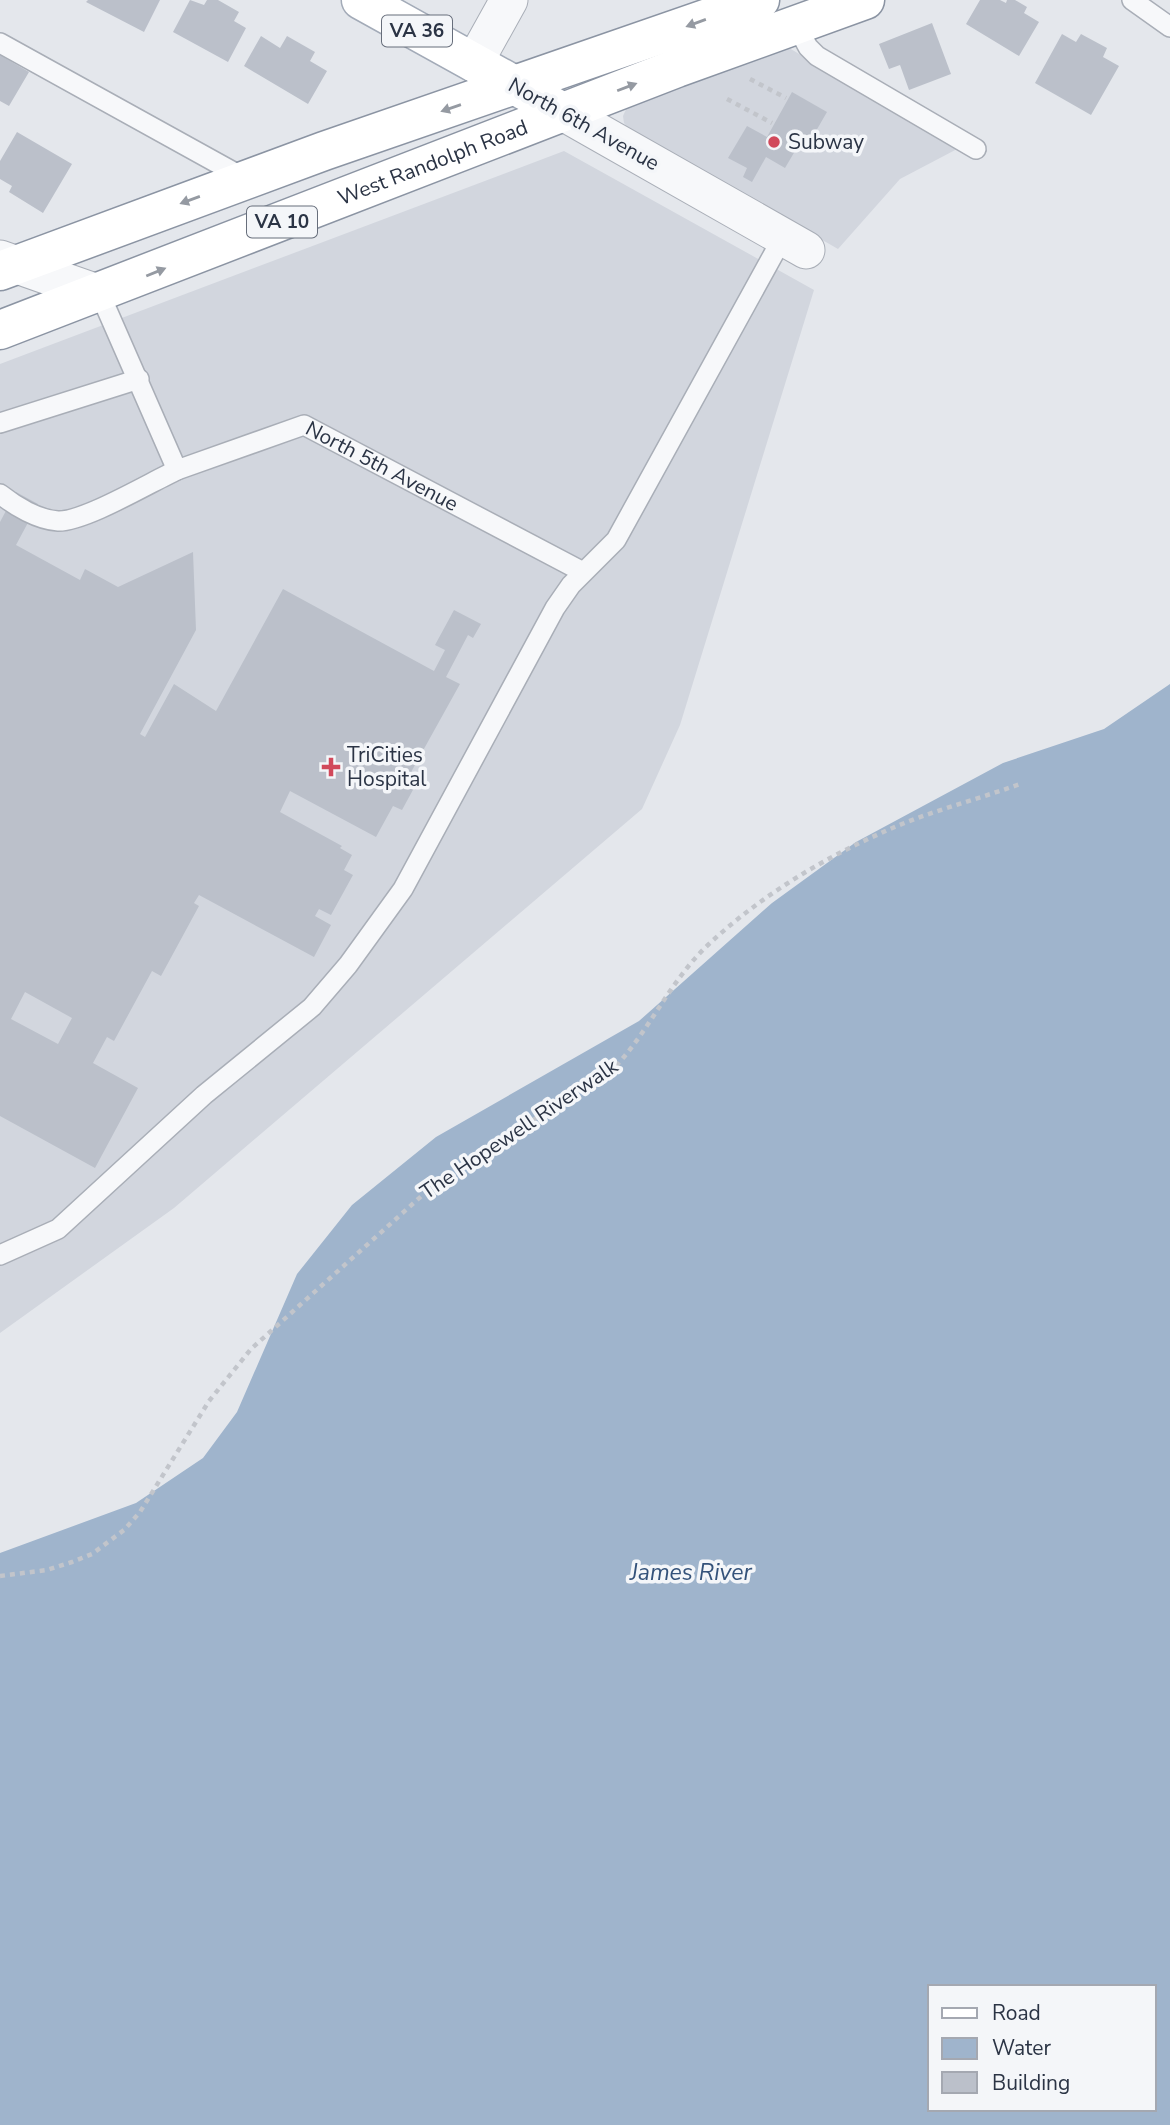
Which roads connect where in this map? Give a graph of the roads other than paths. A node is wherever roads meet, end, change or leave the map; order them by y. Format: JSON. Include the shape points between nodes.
{"nodes":[{"id":1,"x":361,"y":0,"type":"edge"},
{"id":2,"x":509,"y":0,"type":"edge"},
{"id":3,"x":760,"y":0,"type":"edge"},
{"id":4,"x":865,"y":0,"type":"edge"},
{"id":5,"x":1132,"y":0,"type":"edge"},
{"id":6,"x":796,"y":25,"type":"junction"},
{"id":7,"x":1170,"y":27,"type":"edge"},
{"id":8,"x":0,"y":43,"type":"edge"},
{"id":9,"x":474,"y":63,"type":"junction"},
{"id":10,"x":516,"y":86,"type":"junction"},
{"id":11,"x":564,"y":112,"type":"junction"},
{"id":12,"x":976,"y":149,"type":"dead end"},
{"id":13,"x":247,"y":180,"type":"junction"},
{"id":14,"x":794,"y":244,"type":"joint"},
{"id":15,"x":4,"y":265,"type":"edge"},
{"id":16,"x":100,"y":293,"type":"junction"},
{"id":17,"x":0,"y":330,"type":"edge"},
{"id":18,"x":139,"y":379,"type":"junction"},
{"id":19,"x":0,"y":423,"type":"edge"},
{"id":20,"x":177,"y":470,"type":"junction"},
{"id":21,"x":0,"y":494,"type":"edge"},
{"id":22,"x":583,"y":572,"type":"junction"},
{"id":23,"x":0,"y":1255,"type":"edge"}],
"edges":[{"from":1,"to":9,"type":"main road","name":"North 6th Avenue","number":"VA 36"},
{"from":2,"to":9,"type":"street"},
{"from":3,"to":10,"type":"main road","name":"West Randolph Road","number":"VA 10","one_way":true},
{"from":4,"to":6,"type":"main road","name":"West Randolph Road","number":"VA 10"},
{"from":5,"to":7,"type":"lane"},
{"from":11,"to":6,"type":"main road","name":"West Randolph Road","number":"VA 10","one_way":true},
{"from":6,"to":12,"type":"lane","via":[[817,56]]},
{"from":8,"to":13,"type":"lane"},
{"from":9,"to":10,"type":"main road","name":"North 6th Avenue","number":"VA 36"},
{"from":10,"to":11,"type":"main road","name":"North 6th Avenue","number":"VA 36"},
{"from":10,"to":13,"type":"main road","name":"West Randolph Road","number":"VA 10","one_way":true},
{"from":11,"to":14,"type":"street","name":"North 6th Avenue"},
{"from":16,"to":11,"type":"main road","name":"West Randolph Road","number":"VA 10","one_way":true},
{"from":13,"to":15,"type":"main road","name":"West Randolph Road","number":"VA 10","one_way":true},
{"from":14,"to":22,"type":"lane","via":[[616,540]]},
{"from":15,"to":16,"type":"street"},
{"from":16,"to":17,"type":"main road","name":"West Randolph Road","number":"VA 10"},
{"from":16,"to":18,"type":"lane"},
{"from":18,"to":19,"type":"lane"},
{"from":18,"to":20,"type":"lane"},
{"from":20,"to":21,"type":"lane","name":"North 5th Avenue","via":[[79,517],[58,521],[34,514]]},
{"from":20,"to":22,"type":"lane","name":"North 5th Avenue","via":[[304,425]]},
{"from":22,"to":23,"type":"lane","via":[[555,608],[403,890],[348,965],[312,1007],[204,1095],[58,1229]]}]}
